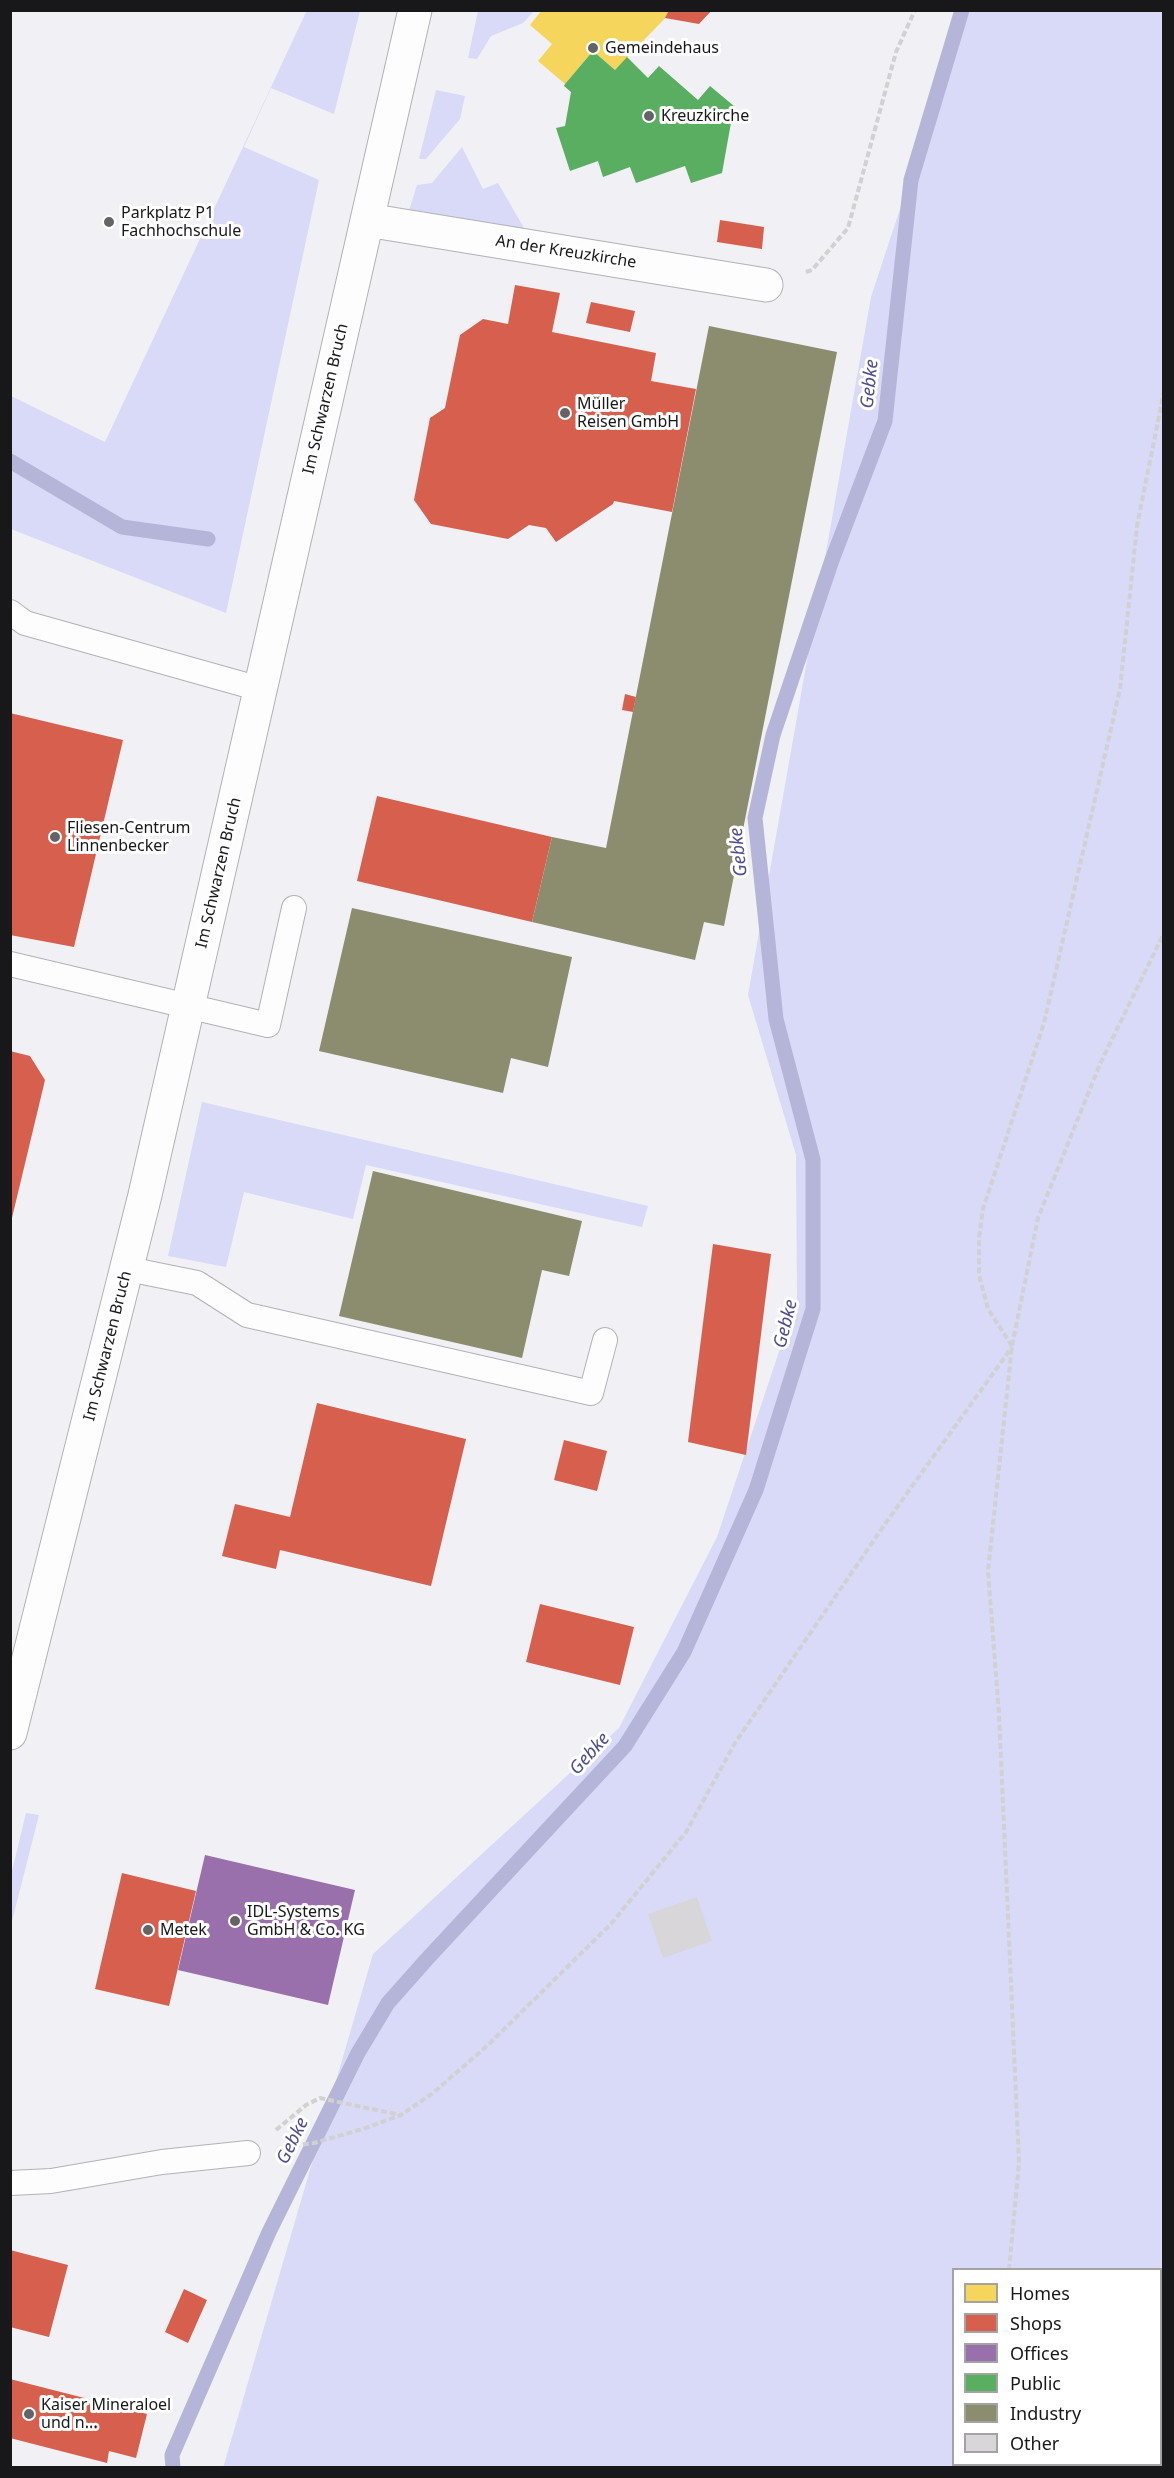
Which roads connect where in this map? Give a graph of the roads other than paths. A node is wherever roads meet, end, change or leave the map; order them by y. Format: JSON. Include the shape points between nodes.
{"nodes":[{"id":1,"x":416,"y":10,"type":"edge"},
{"id":2,"x":367,"y":220,"type":"junction"},
{"id":3,"x":766,"y":285,"type":"road end"},
{"id":4,"x":10,"y":612,"type":"edge"},
{"id":5,"x":260,"y":689,"type":"junction"},
{"id":6,"x":294,"y":908,"type":"dead end"},
{"id":7,"x":10,"y":964,"type":"edge"},
{"id":8,"x":189,"y":1005,"type":"junction"},
{"id":9,"x":128,"y":1269,"type":"junction"},
{"id":10,"x":605,"y":1340,"type":"dead end"},
{"id":11,"x":10,"y":1733,"type":"edge"},
{"id":12,"x":248,"y":2153,"type":"road end"},
{"id":13,"x":10,"y":2183,"type":"edge"}],
"edges":[{"from":1,"to":2,"type":"street","name":"Im Schwarzen Bruch"},
{"from":2,"to":3,"type":"street","name":"An der Kreuzkirche"},
{"from":2,"to":5,"type":"street","name":"Im Schwarzen Bruch"},
{"from":4,"to":5,"type":"lane","via":[[25,623]]},
{"from":5,"to":8,"type":"street","name":"Im Schwarzen Bruch"},
{"from":6,"to":8,"type":"lane","via":[[268,1025]]},
{"from":7,"to":8,"type":"lane"},
{"from":8,"to":9,"type":"street","name":"Im Schwarzen Bruch"},
{"from":9,"to":10,"type":"lane","via":[[197,1283],[247,1315],[591,1393]]},
{"from":9,"to":11,"type":"street","name":"Im Schwarzen Bruch"},
{"from":12,"to":13,"type":"lane","via":[[162,2162],[51,2181]]}]}
